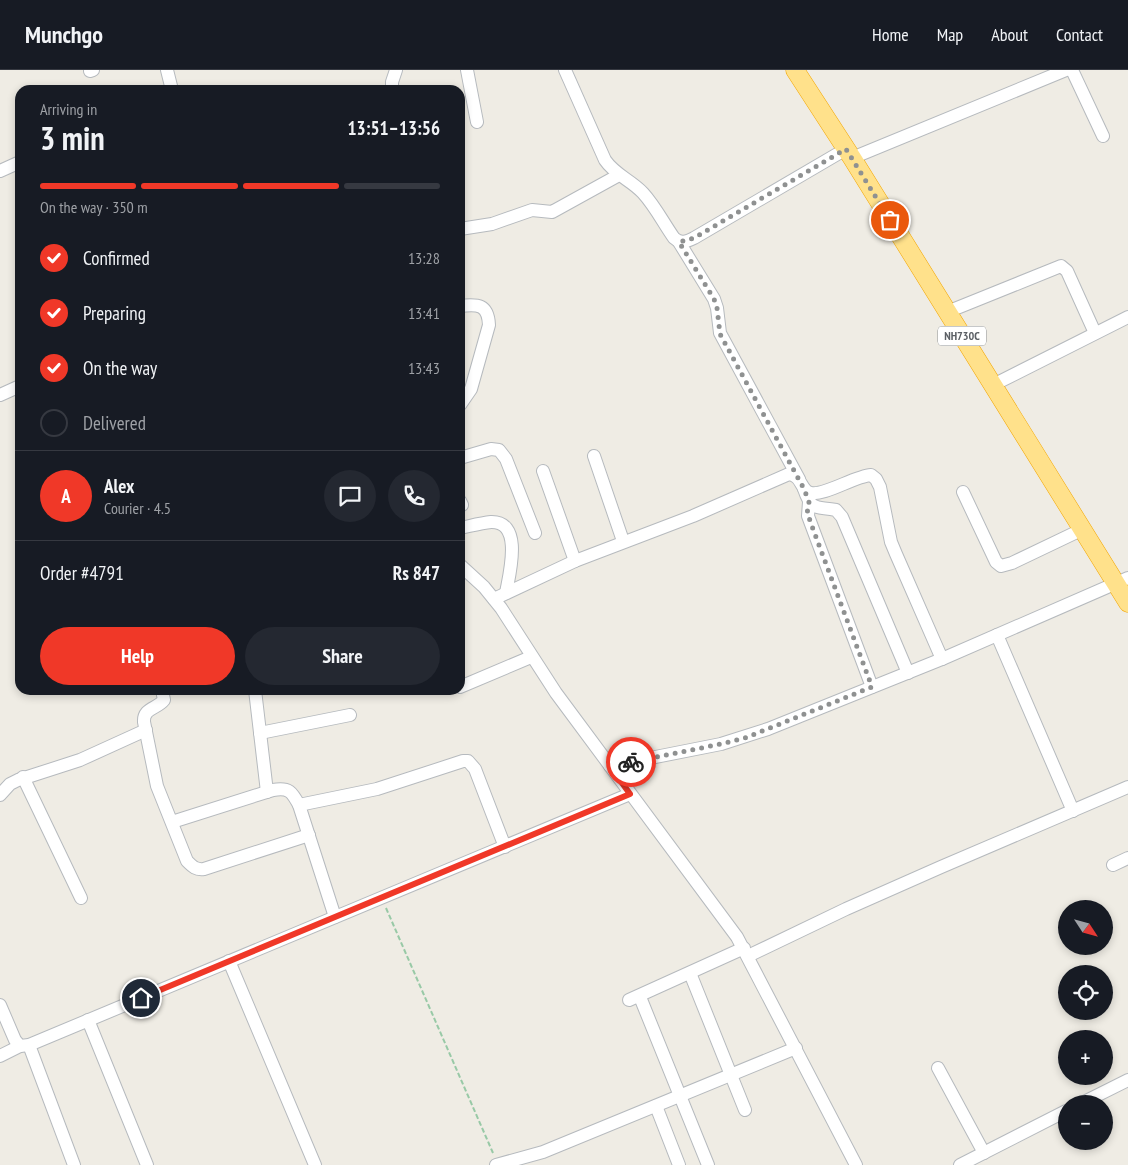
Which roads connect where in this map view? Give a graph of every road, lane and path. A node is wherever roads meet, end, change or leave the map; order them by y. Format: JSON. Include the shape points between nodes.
{"nodes":[{"id":1,"x":167,"y":70,"type":"edge"},
{"id":2,"x":396,"y":70,"type":"edge"},
{"id":3,"x":467,"y":70,"type":"edge"},
{"id":4,"x":565,"y":70,"type":"edge"},
{"id":5,"x":795,"y":70,"type":"edge"},
{"id":6,"x":1066,"y":70,"type":"edge"},
{"id":7,"x":1072,"y":70,"type":"edge"},
{"id":8,"x":171,"y":85,"type":"edge"},
{"id":9,"x":392,"y":85,"type":"edge"},
{"id":10,"x":477,"y":122,"type":"dead end"},
{"id":11,"x":1103,"y":136,"type":"dead end"},
{"id":12,"x":849,"y":153,"type":"junction"},
{"id":13,"x":15,"y":164,"type":"edge"},
{"id":14,"x":0,"y":171,"type":"edge"},
{"id":15,"x":619,"y":175,"type":"junction"},
{"id":16,"x":465,"y":228,"type":"edge"},
{"id":17,"x":679,"y":242,"type":"junction"},
{"id":18,"x":465,"y":306,"type":"edge"},
{"id":19,"x":947,"y":312,"type":"junction"},
{"id":20,"x":1128,"y":317,"type":"edge"},
{"id":21,"x":1095,"y":333,"type":"junction"},
{"id":22,"x":993,"y":386,"type":"junction"},
{"id":23,"x":15,"y":388,"type":"edge"},
{"id":24,"x":0,"y":395,"type":"edge"},
{"id":25,"x":465,"y":398,"type":"edge"},
{"id":26,"x":594,"y":456,"type":"dead end"},
{"id":27,"x":465,"y":457,"type":"edge"},
{"id":28,"x":543,"y":471,"type":"dead end"},
{"id":29,"x":802,"y":484,"type":"junction"},
{"id":30,"x":963,"y":492,"type":"dead end"},
{"id":31,"x":809,"y":502,"type":"junction"},
{"id":32,"x":465,"y":527,"type":"edge"},
{"id":33,"x":1081,"y":530,"type":"junction"},
{"id":34,"x":535,"y":533,"type":"dead end"},
{"id":35,"x":623,"y":541,"type":"junction"},
{"id":36,"x":575,"y":561,"type":"junction"},
{"id":37,"x":465,"y":570,"type":"edge"},
{"id":38,"x":1122,"y":580,"type":"edge"},
{"id":39,"x":506,"y":593,"type":"junction"},
{"id":40,"x":494,"y":599,"type":"junction"},
{"id":41,"x":1128,"y":603,"type":"edge"},
{"id":42,"x":996,"y":635,"type":"junction"},
{"id":43,"x":531,"y":657,"type":"junction"},
{"id":44,"x":942,"y":659,"type":"junction"},
{"id":45,"x":908,"y":673,"type":"junction"},
{"id":46,"x":465,"y":685,"type":"edge"},
{"id":47,"x":872,"y":687,"type":"junction"},
{"id":48,"x":163,"y":695,"type":"edge"},
{"id":49,"x":256,"y":695,"type":"edge"},
{"id":50,"x":350,"y":715,"type":"dead end"},
{"id":51,"x":146,"y":730,"type":"junction"},
{"id":52,"x":260,"y":733,"type":"junction"},
{"id":53,"x":610,"y":766,"type":"junction"},
{"id":54,"x":23,"y":777,"type":"junction"},
{"id":55,"x":1128,"y":787,"type":"edge"},
{"id":56,"x":267,"y":792,"type":"junction"},
{"id":57,"x":630,"y":794,"type":"junction"},
{"id":58,"x":0,"y":795,"type":"edge"},
{"id":59,"x":299,"y":805,"type":"junction"},
{"id":60,"x":1073,"y":811,"type":"junction"},
{"id":61,"x":172,"y":822,"type":"junction"},
{"id":62,"x":310,"y":835,"type":"junction"},
{"id":63,"x":505,"y":847,"type":"junction"},
{"id":64,"x":1128,"y":858,"type":"edge"},
{"id":65,"x":1113,"y":864,"type":"dead end"},
{"id":66,"x":81,"y":898,"type":"dead end"},
{"id":67,"x":382,"y":899,"type":"junction"},
{"id":68,"x":335,"y":917,"type":"junction"},
{"id":69,"x":746,"y":952,"type":"junction"},
{"id":70,"x":229,"y":961,"type":"junction"},
{"id":71,"x":690,"y":973,"type":"junction"},
{"id":72,"x":0,"y":1005,"type":"edge"},
{"id":73,"x":88,"y":1020,"type":"junction"},
{"id":74,"x":25,"y":1045,"type":"junction"},
{"id":75,"x":796,"y":1048,"type":"junction"},
{"id":76,"x":0,"y":1056,"type":"edge"},
{"id":77,"x":938,"y":1068,"type":"dead end"},
{"id":78,"x":731,"y":1075,"type":"junction"},
{"id":79,"x":1128,"y":1080,"type":"edge"},
{"id":80,"x":1098,"y":1095,"type":"edge"},
{"id":81,"x":679,"y":1096,"type":"junction"},
{"id":82,"x":656,"y":1106,"type":"junction"},
{"id":83,"x":745,"y":1110,"type":"dead end"},
{"id":84,"x":1058,"y":1115,"type":"edge"},
{"id":85,"x":984,"y":1153,"type":"junction"},
{"id":86,"x":74,"y":1165,"type":"edge"},
{"id":87,"x":147,"y":1165,"type":"edge"},
{"id":88,"x":315,"y":1165,"type":"edge"},
{"id":89,"x":497,"y":1165,"type":"edge"},
{"id":90,"x":679,"y":1165,"type":"edge"},
{"id":91,"x":708,"y":1165,"type":"edge"},
{"id":92,"x":856,"y":1165,"type":"edge"},
{"id":93,"x":960,"y":1165,"type":"edge"}],
"edges":[{"from":1,"to":8,"type":"street"},
{"from":2,"to":9,"type":"street"},
{"from":3,"to":10,"type":"street"},
{"from":4,"to":15,"type":"street","via":[[605,160]]},
{"from":5,"to":12,"type":"highway","number":"NH730C"},
{"from":6,"to":12,"type":"street"},
{"from":7,"to":11,"type":"street"},
{"from":12,"to":17,"type":"street","via":[[694,238]]},
{"from":12,"to":19,"type":"highway","number":"NH730C"},
{"from":13,"to":14,"type":"street"},
{"from":15,"to":16,"type":"street","via":[[552,212],[532,210],[492,224]]},
{"from":15,"to":17,"type":"street","via":[[643,193]]},
{"from":17,"to":29,"type":"street","via":[[714,299],[720,334]]},
{"from":18,"to":25,"type":"street","via":[[484,308],[489,325],[471,389]]},
{"from":19,"to":21,"type":"street","via":[[1061,266],[1067,270]]},
{"from":19,"to":22,"type":"highway","number":"NH730C"},
{"from":20,"to":21,"type":"street"},
{"from":21,"to":22,"type":"street"},
{"from":22,"to":33,"type":"highway","number":"NH730C"},
{"from":23,"to":24,"type":"street"},
{"from":26,"to":35,"type":"street"},
{"from":27,"to":34,"type":"street","via":[[491,449],[500,450]]},
{"from":28,"to":36,"type":"street"},
{"from":29,"to":31,"type":"street"},
{"from":29,"to":35,"type":"street","via":[[789,474],[693,516]]},
{"from":29,"to":44,"type":"street","via":[[814,494],[862,476],[870,475],[876,479],[891,542]]},
{"from":30,"to":33,"type":"street","via":[[996,562],[1001,566],[1012,564]]},
{"from":31,"to":45,"type":"street","via":[[816,508],[840,512]]},
{"from":31,"to":47,"type":"street","via":[[810,521]]},
{"from":32,"to":39,"type":"street","via":[[498,523],[510,535],[513,546]]},
{"from":33,"to":38,"type":"highway","number":"NH730C"},
{"from":35,"to":36,"type":"street"},
{"from":36,"to":39,"type":"street"},
{"from":37,"to":40,"type":"street"},
{"from":38,"to":41,"type":"highway","number":"NH730C"},
{"from":38,"to":42,"type":"street"},
{"from":39,"to":40,"type":"street"},
{"from":40,"to":43,"type":"street"},
{"from":42,"to":44,"type":"street"},
{"from":42,"to":60,"type":"street"},
{"from":43,"to":46,"type":"street"},
{"from":43,"to":53,"type":"street"},
{"from":44,"to":45,"type":"street"},
{"from":45,"to":47,"type":"street"},
{"from":47,"to":53,"type":"street","via":[[745,738]]},
{"from":48,"to":51,"type":"street","via":[[161,704],[144,716]]},
{"from":49,"to":52,"type":"street"},
{"from":50,"to":52,"type":"street"},
{"from":51,"to":54,"type":"street","via":[[80,760]]},
{"from":51,"to":61,"type":"street","via":[[156,786]]},
{"from":52,"to":56,"type":"street"},
{"from":53,"to":57,"type":"street"},
{"from":54,"to":58,"type":"street"},
{"from":54,"to":66,"type":"street"},
{"from":55,"to":60,"type":"street"},
{"from":56,"to":59,"type":"street","via":[[281,788],[288,790]]},
{"from":56,"to":61,"type":"street"},
{"from":57,"to":63,"type":"street"},
{"from":57,"to":69,"type":"street","via":[[722,915]]},
{"from":59,"to":62,"type":"street"},
{"from":59,"to":63,"type":"street","via":[[377,789],[468,760],[475,769]]},
{"from":60,"to":69,"type":"street"},
{"from":61,"to":62,"type":"street","via":[[187,861],[197,870]]},
{"from":62,"to":68,"type":"street"},
{"from":63,"to":67,"type":"street"},
{"from":64,"to":65,"type":"street"},
{"from":67,"to":68,"type":"street"},
{"from":67,"to":89,"type":"path"},
{"from":68,"to":70,"type":"street"},
{"from":69,"to":71,"type":"street"},
{"from":69,"to":75,"type":"street"},
{"from":70,"to":73,"type":"street"},
{"from":70,"to":88,"type":"street"},
{"from":71,"to":78,"type":"street"},
{"from":71,"to":81,"type":"street","via":[[634,998]]},
{"from":72,"to":74,"type":"street","via":[[15,1040]]},
{"from":73,"to":74,"type":"street"},
{"from":73,"to":87,"type":"street"},
{"from":74,"to":76,"type":"street"},
{"from":74,"to":86,"type":"street"},
{"from":75,"to":78,"type":"street"},
{"from":75,"to":92,"type":"street"},
{"from":77,"to":85,"type":"street"},
{"from":78,"to":81,"type":"street"},
{"from":78,"to":83,"type":"street"},
{"from":79,"to":80,"type":"street"},
{"from":81,"to":82,"type":"street"},
{"from":81,"to":91,"type":"street"},
{"from":82,"to":89,"type":"street","via":[[543,1152]]},
{"from":82,"to":90,"type":"street"},
{"from":84,"to":85,"type":"street"},
{"from":85,"to":93,"type":"street"}]}
